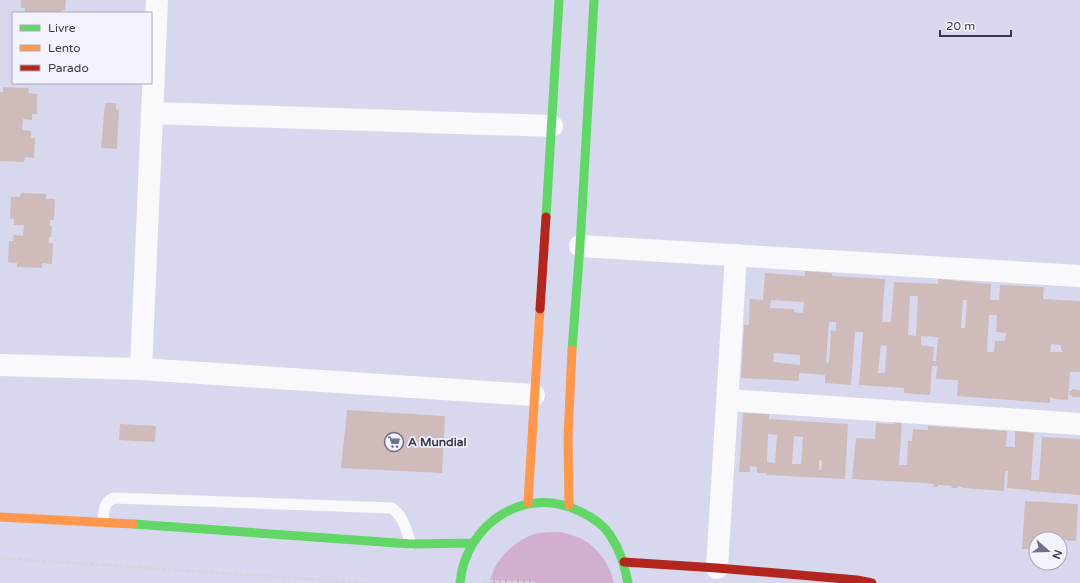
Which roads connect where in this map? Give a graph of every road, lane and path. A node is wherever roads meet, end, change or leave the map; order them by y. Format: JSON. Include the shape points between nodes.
{"nodes":[{"id":1,"x":157,"y":0,"type":"edge"},
{"id":2,"x":559,"y":0,"type":"edge"},
{"id":3,"x":594,"y":0,"type":"edge"},
{"id":4,"x":152,"y":113,"type":"junction"},
{"id":5,"x":552,"y":126,"type":"junction"},
{"id":6,"x":580,"y":246,"type":"junction"},
{"id":7,"x":736,"y":256,"type":"junction"},
{"id":8,"x":1080,"y":276,"type":"edge"},
{"id":9,"x":0,"y":365,"type":"edge"},
{"id":10,"x":141,"y":369,"type":"junction"},
{"id":11,"x":534,"y":395,"type":"junction"},
{"id":12,"x":728,"y":400,"type":"junction"},
{"id":13,"x":1080,"y":424,"type":"edge"},
{"id":14,"x":528,"y":503,"type":"junction"},
{"id":15,"x":569,"y":505,"type":"junction"},
{"id":16,"x":0,"y":517,"type":"edge"},
{"id":17,"x":103,"y":522,"type":"junction"},
{"id":18,"x":472,"y":543,"type":"junction"},
{"id":19,"x":411,"y":544,"type":"junction"},
{"id":20,"x":0,"y":558,"type":"edge"},
{"id":21,"x":624,"y":562,"type":"junction"},
{"id":22,"x":717,"y":568,"type":"junction"},
{"id":23,"x":460,"y":582,"type":"edge"},
{"id":24,"x":367,"y":583,"type":"edge"},
{"id":25,"x":536,"y":583,"type":"edge"},
{"id":26,"x":628,"y":583,"type":"edge"},
{"id":27,"x":872,"y":583,"type":"edge"}],
"edges":[{"from":1,"to":4,"type":"street"},
{"from":2,"to":5,"type":"main road"},
{"from":3,"to":6,"type":"main road"},
{"from":4,"to":5,"type":"street"},
{"from":4,"to":10,"type":"street"},
{"from":5,"to":11,"type":"main road"},
{"from":6,"to":7,"type":"street"},
{"from":6,"to":15,"type":"main road","via":[[568,438]]},
{"from":7,"to":8,"type":"street"},
{"from":7,"to":12,"type":"street"},
{"from":9,"to":10,"type":"street"},
{"from":10,"to":11,"type":"street"},
{"from":11,"to":14,"type":"main road"},
{"from":12,"to":13,"type":"street"},
{"from":12,"to":22,"type":"street"},
{"from":14,"to":15,"type":"main road"},
{"from":14,"to":18,"type":"main road","via":[[506,511],[487,524]]},
{"from":15,"to":21,"type":"main road","via":[[593,517],[612,537]]},
{"from":16,"to":17,"type":"main road"},
{"from":17,"to":19,"type":"main road"},
{"from":17,"to":19,"type":"lane","via":[[105,505],[108,500],[114,498],[392,508],[403,520]]},
{"from":18,"to":19,"type":"main road"},
{"from":18,"to":23,"type":"main road","via":[[464,561]]},
{"from":20,"to":24,"type":"path"},
{"from":21,"to":22,"type":"main road"},
{"from":21,"to":26,"type":"main road"},
{"from":22,"to":27,"type":"main road"},
{"from":23,"to":25,"type":"path"}]}
